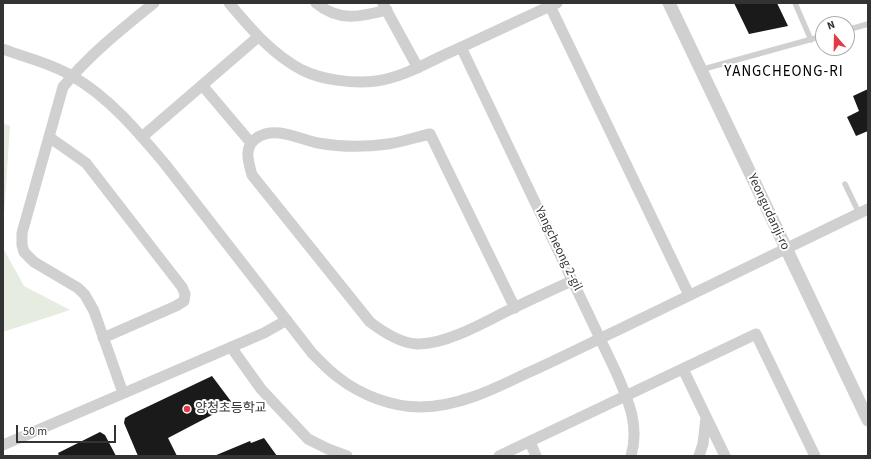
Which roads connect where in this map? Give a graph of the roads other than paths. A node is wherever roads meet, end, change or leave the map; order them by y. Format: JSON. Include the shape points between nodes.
{"nodes":[{"id":1,"x":154,"y":3,"type":"edge"},
{"id":2,"x":229,"y":3,"type":"edge"},
{"id":3,"x":316,"y":3,"type":"edge"},
{"id":4,"x":669,"y":3,"type":"edge"},
{"id":5,"x":795,"y":3,"type":"edge"},
{"id":6,"x":554,"y":4,"type":"edge"},
{"id":7,"x":385,"y":6,"type":"edge"},
{"id":8,"x":868,"y":24,"type":"edge"},
{"id":9,"x":855,"y":28,"type":"edge"},
{"id":10,"x":258,"y":37,"type":"junction"},
{"id":11,"x":815,"y":39,"type":"edge"},
{"id":12,"x":811,"y":40,"type":"junction"},
{"id":13,"x":461,"y":47,"type":"junction"},
{"id":14,"x":3,"y":49,"type":"edge"},
{"id":15,"x":418,"y":68,"type":"junction"},
{"id":16,"x":700,"y":70,"type":"junction"},
{"id":17,"x":72,"y":76,"type":"junction"},
{"id":18,"x":202,"y":85,"type":"junction"},
{"id":19,"x":49,"y":137,"type":"junction"},
{"id":20,"x":142,"y":137,"type":"junction"},
{"id":21,"x":251,"y":142,"type":"junction"},
{"id":22,"x":845,"y":184,"type":"dead end"},
{"id":23,"x":863,"y":211,"type":"edge"},
{"id":24,"x":785,"y":248,"type":"junction"},
{"id":25,"x":572,"y":280,"type":"junction"},
{"id":26,"x":689,"y":295,"type":"junction"},
{"id":27,"x":515,"y":308,"type":"junction"},
{"id":28,"x":287,"y":320,"type":"junction"},
{"id":29,"x":103,"y":338,"type":"junction"},
{"id":30,"x":600,"y":338,"type":"junction"},
{"id":31,"x":231,"y":347,"type":"junction"},
{"id":32,"x":683,"y":369,"type":"junction"},
{"id":33,"x":123,"y":393,"type":"junction"},
{"id":34,"x":626,"y":396,"type":"junction"},
{"id":35,"x":706,"y":417,"type":"junction"},
{"id":36,"x":868,"y":420,"type":"edge"},
{"id":37,"x":530,"y":442,"type":"junction"},
{"id":38,"x":3,"y":445,"type":"edge"},
{"id":39,"x":319,"y":445,"type":"junction"},
{"id":40,"x":318,"y":456,"type":"edge"},
{"id":41,"x":347,"y":456,"type":"edge"},
{"id":42,"x":499,"y":456,"type":"edge"},
{"id":43,"x":536,"y":456,"type":"edge"},
{"id":44,"x":631,"y":456,"type":"edge"},
{"id":45,"x":699,"y":456,"type":"edge"},
{"id":46,"x":724,"y":456,"type":"edge"},
{"id":47,"x":815,"y":456,"type":"edge"}],
"edges":[{"from":1,"to":17,"type":"street"},
{"from":2,"to":10,"type":"street"},
{"from":3,"to":7,"type":"street","via":[[334,13],[349,17],[362,16]]},
{"from":4,"to":16,"type":"street","name":"Yeongudanji-ro"},
{"from":5,"to":12,"type":"lane"},
{"from":6,"to":13,"type":"street"},
{"from":6,"to":26,"type":"street"},
{"from":7,"to":15,"type":"street"},
{"from":8,"to":9,"type":"lane"},
{"from":10,"to":15,"type":"street","via":[[276,53],[303,70],[326,78],[377,81]]},
{"from":10,"to":18,"type":"street"},
{"from":11,"to":12,"type":"lane"},
{"from":12,"to":16,"type":"lane"},
{"from":13,"to":15,"type":"street"},
{"from":13,"to":25,"type":"street","name":"Yangcheong 2-gil"},
{"from":14,"to":17,"type":"street","via":[[55,67]]},
{"from":16,"to":24,"type":"street","name":"Yeongudanji-ro"},
{"from":17,"to":19,"type":"street","via":[[63,87]]},
{"from":17,"to":20,"type":"street","via":[[96,92]]},
{"from":18,"to":20,"type":"street"},
{"from":18,"to":21,"type":"street"},
{"from":19,"to":29,"type":"street","via":[[22,234],[22,245],[24,252],[34,262],[78,288],[85,295],[94,311]]},
{"from":19,"to":29,"type":"street","via":[[86,163],[185,294],[184,301],[176,306]]},
{"from":20,"to":28,"type":"street"},
{"from":21,"to":27,"type":"street","via":[[272,132],[318,143],[361,146],[389,144],[430,134]]},
{"from":21,"to":27,"type":"street","via":[[247,151],[252,175],[366,317],[382,330],[398,339],[417,344],[439,341]]},
{"from":22,"to":23,"type":"lane"},
{"from":23,"to":24,"type":"street"},
{"from":24,"to":26,"type":"street"},
{"from":24,"to":36,"type":"street","name":"Yeongudanji-ro"},
{"from":25,"to":27,"type":"street"},
{"from":25,"to":30,"type":"street","name":"Yangcheong 2-gil"},
{"from":26,"to":30,"type":"street"},
{"from":28,"to":30,"type":"street","via":[[312,353],[338,378],[355,389],[377,398],[400,405],[420,407],[450,404],[472,398]]},
{"from":28,"to":31,"type":"street"},
{"from":29,"to":33,"type":"street"},
{"from":30,"to":34,"type":"street","name":"Yangcheong 2-gil"},
{"from":31,"to":33,"type":"street"},
{"from":31,"to":39,"type":"street","via":[[261,389],[286,417],[308,439]]},
{"from":32,"to":34,"type":"street"},
{"from":32,"to":35,"type":"street"},
{"from":32,"to":47,"type":"street","via":[[756,334]]},
{"from":33,"to":38,"type":"street"},
{"from":34,"to":37,"type":"street"},
{"from":34,"to":44,"type":"street","name":"Yangcheong 2-gil","via":[[634,426]]},
{"from":35,"to":45,"type":"street"},
{"from":35,"to":46,"type":"street"},
{"from":37,"to":42,"type":"street"},
{"from":37,"to":43,"type":"street"},
{"from":39,"to":40,"type":"street"},
{"from":39,"to":41,"type":"street"}]}
